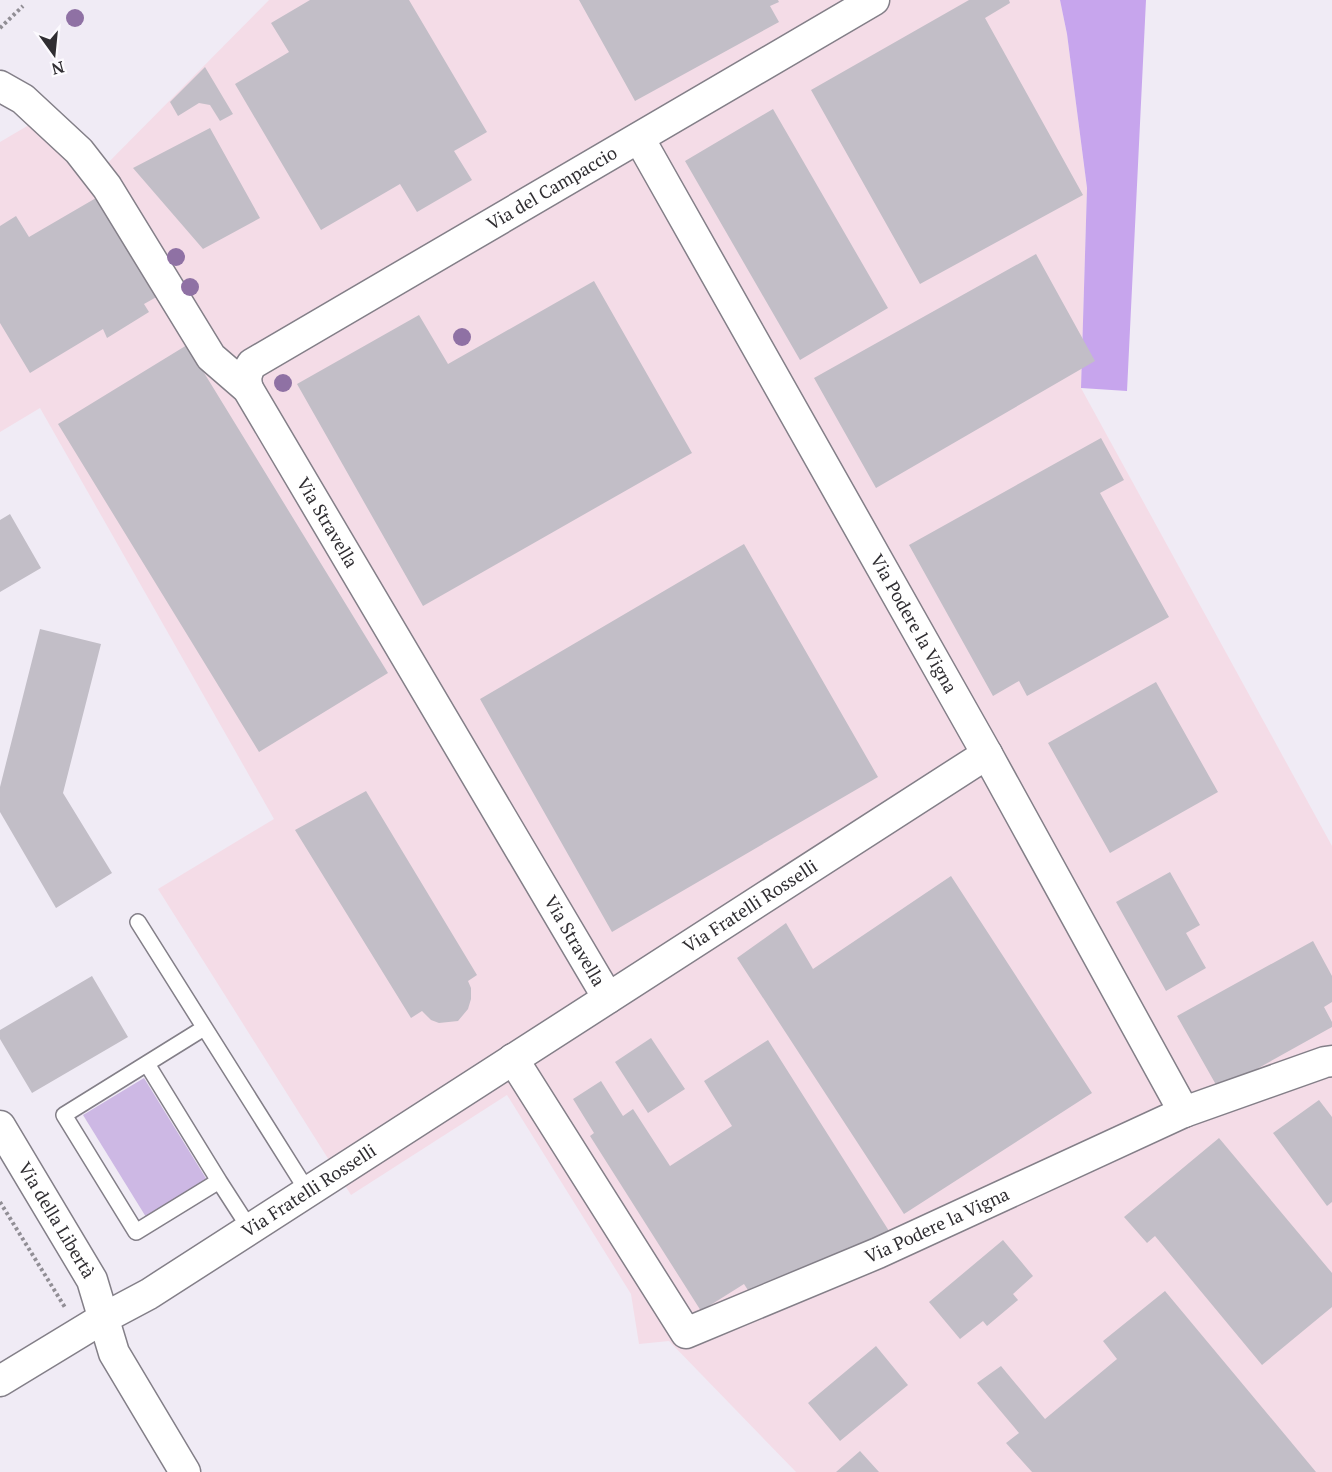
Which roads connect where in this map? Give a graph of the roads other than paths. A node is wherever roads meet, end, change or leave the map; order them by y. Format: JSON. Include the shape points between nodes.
{"nodes":[{"id":1,"x":874,"y":0,"type":"edge"},
{"id":2,"x":0,"y":86,"type":"edge"},
{"id":3,"x":639,"y":138,"type":"junction"},
{"id":4,"x":248,"y":389,"type":"junction"},
{"id":5,"x":987,"y":754,"type":"junction"},
{"id":6,"x":138,"y":922,"type":"dead end"},
{"id":7,"x":608,"y":998,"type":"junction"},
{"id":8,"x":204,"y":1028,"type":"junction"},
{"id":9,"x":513,"y":1059,"type":"junction"},
{"id":10,"x":1332,"y":1061,"type":"edge"},
{"id":11,"x":147,"y":1064,"type":"junction"},
{"id":12,"x":1184,"y":1112,"type":"junction"},
{"id":13,"x":0,"y":1126,"type":"edge"},
{"id":14,"x":0,"y":1163,"type":"edge"},
{"id":15,"x":219,"y":1181,"type":"junction"},
{"id":16,"x":308,"y":1192,"type":"junction"},
{"id":17,"x":250,"y":1229,"type":"junction"},
{"id":18,"x":102,"y":1319,"type":"junction"},
{"id":19,"x":0,"y":1381,"type":"edge"},
{"id":20,"x":185,"y":1472,"type":"edge"},
{"id":21,"x":208,"y":1472,"type":"edge"}],
"edges":[{"from":1,"to":3,"type":"street","name":"Via del Campaccio"},
{"from":2,"to":4,"type":"street","name":"Via Stravella","via":[[23,99],[79,151],[107,187],[211,357]]},
{"from":3,"to":4,"type":"street","name":"Via del Campaccio","via":[[252,364],[246,372]]},
{"from":3,"to":5,"type":"street","name":"Via Podere la Vigna"},
{"from":4,"to":7,"type":"street","name":"Via Stravella"},
{"from":5,"to":7,"type":"street","name":"Via Fratelli Rosselli"},
{"from":5,"to":12,"type":"street","name":"Via Podere la Vigna"},
{"from":6,"to":8,"type":"lane"},
{"from":7,"to":9,"type":"street","name":"Via Fratelli Rosselli"},
{"from":8,"to":11,"type":"lane"},
{"from":8,"to":16,"type":"lane"},
{"from":9,"to":12,"type":"street","name":"Via Podere la Vigna","via":[[686,1334],[878,1253]]},
{"from":9,"to":16,"type":"street","name":"Via Fratelli Rosselli"},
{"from":10,"to":12,"type":"street","name":"Via Podere la Vigna"},
{"from":11,"to":15,"type":"lane"},
{"from":11,"to":15,"type":"lane","via":[[64,1115],[136,1232]]},
{"from":13,"to":18,"type":"street","name":"Via della Libertà","via":[[92,1280]]},
{"from":14,"to":18,"type":"street","name":"Via della Libertà","via":[[77,1289]]},
{"from":15,"to":17,"type":"lane"},
{"from":16,"to":17,"type":"street","name":"Via Fratelli Rosselli"},
{"from":17,"to":18,"type":"street","name":"Via Fratelli Rosselli","via":[[149,1294]]},
{"from":18,"to":19,"type":"street","name":"Via Fratelli Rosselli"},
{"from":18,"to":20,"type":"street","name":"Via della Libertà","via":[[114,1353]]},
{"from":18,"to":21,"type":"street","name":"Via della Libertà","via":[[131,1344]]}]}
